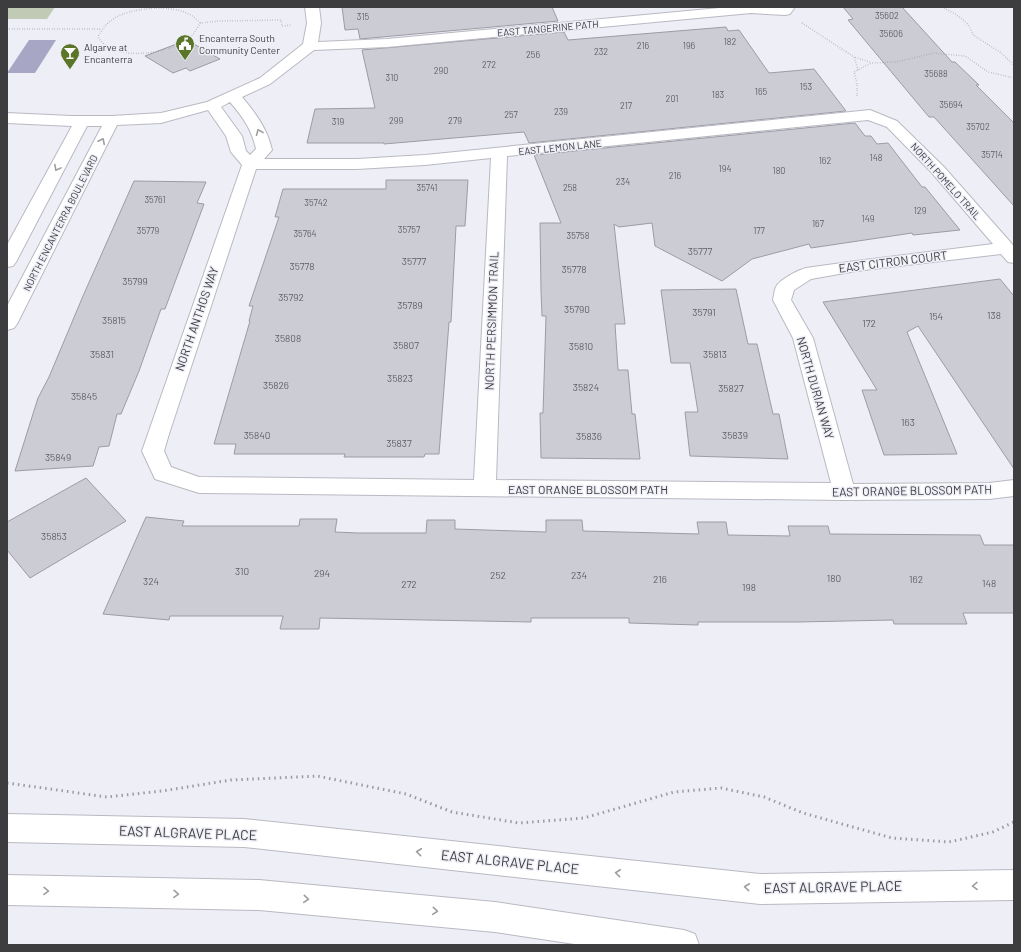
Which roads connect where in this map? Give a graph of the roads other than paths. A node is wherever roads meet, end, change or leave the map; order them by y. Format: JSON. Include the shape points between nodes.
{"nodes":[{"id":1,"x":312,"y":7,"type":"edge"},
{"id":2,"x":786,"y":9,"type":"edge"},
{"id":3,"x":310,"y":46,"type":"junction"},
{"id":4,"x":232,"y":95,"type":"junction"},
{"id":5,"x":212,"y":105,"type":"junction"},
{"id":6,"x":870,"y":115,"type":"joint"},
{"id":7,"x":7,"y":118,"type":"edge"},
{"id":8,"x":77,"y":121,"type":"junction"},
{"id":9,"x":112,"y":121,"type":"junction"},
{"id":10,"x":499,"y":153,"type":"junction"},
{"id":11,"x":250,"y":164,"type":"junction"},
{"id":12,"x":1010,"y":253,"type":"edge"},
{"id":13,"x":7,"y":262,"type":"edge"},
{"id":14,"x":785,"y":287,"type":"joint"},
{"id":15,"x":7,"y":324,"type":"edge"},
{"id":16,"x":163,"y":473,"type":"joint"},
{"id":17,"x":1014,"y":488,"type":"edge"},
{"id":18,"x":485,"y":489,"type":"junction"},
{"id":19,"x":844,"y":492,"type":"junction"},
{"id":20,"x":7,"y":828,"type":"edge"},
{"id":21,"x":1014,"y":885,"type":"edge"},
{"id":22,"x":7,"y":890,"type":"edge"},
{"id":23,"x":684,"y":945,"type":"edge"}],
"edges":[{"from":1,"to":3,"type":"street","via":[[314,23]]},
{"from":2,"to":3,"type":"street","name":"EAST TANGERINE PATH","via":[[750,9],[387,43]]},
{"from":3,"to":4,"type":"street","via":[[266,81]]},
{"from":4,"to":5,"type":"street"},
{"from":11,"to":4,"type":"street","name":"NORTH ANTHOS WAY","one_way":true,"via":[[264,150],[261,134],[254,120]]},
{"from":5,"to":9,"type":"street","via":[[161,118]]},
{"from":5,"to":11,"type":"street","via":[[234,136],[239,152]]},
{"from":6,"to":10,"type":"street","name":"EAST LEMON LANE"},
{"from":6,"to":12,"type":"street","name":"NORTH POMELO TRAIL","via":[[892,124],[938,170]]},
{"from":7,"to":8,"type":"street"},
{"from":8,"to":9,"type":"street"},
{"from":8,"to":13,"type":"street","one_way":true},
{"from":15,"to":9,"type":"street","name":"NORTH ENCANTERRA BOULEVARD","one_way":true},
{"from":10,"to":11,"type":"street","name":"EAST LEMON LANE","via":[[357,164]]},
{"from":10,"to":18,"type":"street","name":"NORTH PERSIMMON TRAIL"},
{"from":11,"to":16,"type":"street","name":"NORTH ANTHOS WAY","via":[[153,451]]},
{"from":12,"to":14,"type":"street","name":"EAST CITRON COURT","via":[[856,266],[806,274]]},
{"from":14,"to":19,"type":"street","name":"NORTH DURIAN WAY","via":[[782,300],[803,338]]},
{"from":16,"to":18,"type":"street","name":"EAST ORANGE BLOSSOM PATH","via":[[199,486]]},
{"from":17,"to":19,"type":"street","name":"EAST ORANGE BLOSSOM PATH","via":[[989,491]]},
{"from":18,"to":19,"type":"street","name":"EAST ORANGE BLOSSOM PATH"},
{"from":21,"to":20,"type":"street","name":"EAST ALGRAVE PLACE","one_way":true,"via":[[760,888],[244,833]]},
{"from":22,"to":23,"type":"street","one_way":true,"via":[[259,895],[495,917]]}]}
